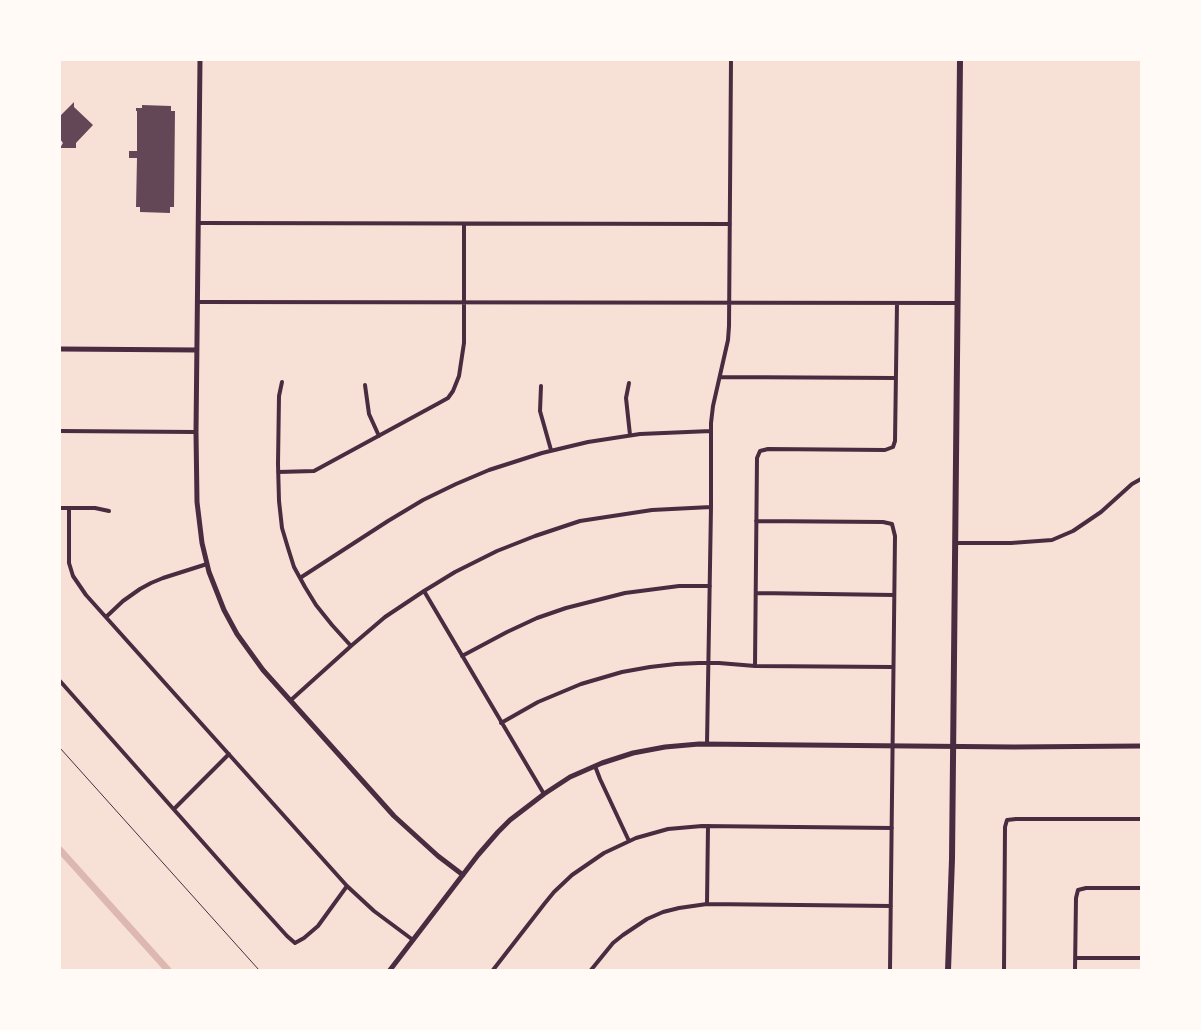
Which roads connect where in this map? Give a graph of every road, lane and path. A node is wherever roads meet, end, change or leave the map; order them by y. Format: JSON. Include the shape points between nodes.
{"nodes":[{"id":1,"x":200,"y":60,"type":"edge"},
{"id":2,"x":731,"y":60,"type":"edge"},
{"id":3,"x":960,"y":60,"type":"edge"},
{"id":4,"x":199,"y":223,"type":"junction"},
{"id":5,"x":464,"y":224,"type":"junction"},
{"id":6,"x":730,"y":224,"type":"junction"},
{"id":7,"x":198,"y":302,"type":"junction"},
{"id":8,"x":464,"y":302,"type":"junction"},
{"id":9,"x":729,"y":302,"type":"junction"},
{"id":10,"x":897,"y":303,"type":"junction"},
{"id":11,"x":957,"y":303,"type":"junction"},
{"id":12,"x":60,"y":349,"type":"edge"},
{"id":13,"x":197,"y":350,"type":"junction"},
{"id":14,"x":720,"y":376,"type":"junction"},
{"id":15,"x":896,"y":378,"type":"junction"},
{"id":16,"x":282,"y":382,"type":"dead end"},
{"id":17,"x":629,"y":383,"type":"dead end"},
{"id":18,"x":365,"y":385,"type":"dead end"},
{"id":19,"x":541,"y":386,"type":"dead end"},
{"id":20,"x":711,"y":430,"type":"junction"},
{"id":21,"x":60,"y":431,"type":"edge"},
{"id":22,"x":196,"y":432,"type":"junction"},
{"id":23,"x":630,"y":435,"type":"junction"},
{"id":24,"x":379,"y":436,"type":"junction"},
{"id":25,"x":551,"y":450,"type":"junction"},
{"id":26,"x":278,"y":472,"type":"junction"},
{"id":27,"x":1141,"y":479,"type":"edge"},
{"id":28,"x":711,"y":507,"type":"junction"},
{"id":29,"x":60,"y":508,"type":"edge"},
{"id":30,"x":70,"y":508,"type":"junction"},
{"id":31,"x":109,"y":511,"type":"dead end"},
{"id":32,"x":756,"y":522,"type":"junction"},
{"id":33,"x":955,"y":543,"type":"junction"},
{"id":34,"x":207,"y":564,"type":"junction"},
{"id":35,"x":300,"y":578,"type":"junction"},
{"id":36,"x":710,"y":586,"type":"junction"},
{"id":37,"x":424,"y":590,"type":"junction"},
{"id":38,"x":756,"y":593,"type":"junction"},
{"id":39,"x":894,"y":595,"type":"junction"},
{"id":40,"x":106,"y":617,"type":"junction"},
{"id":41,"x":350,"y":646,"type":"junction"},
{"id":42,"x":462,"y":656,"type":"junction"},
{"id":43,"x":708,"y":663,"type":"junction"},
{"id":44,"x":755,"y":666,"type":"junction"},
{"id":45,"x":894,"y":667,"type":"junction"},
{"id":46,"x":60,"y":681,"type":"edge"},
{"id":47,"x":291,"y":700,"type":"junction"},
{"id":48,"x":501,"y":723,"type":"junction"},
{"id":49,"x":707,"y":744,"type":"junction"},
{"id":50,"x":1141,"y":746,"type":"edge"},
{"id":51,"x":892,"y":747,"type":"junction"},
{"id":52,"x":952,"y":747,"type":"junction"},
{"id":53,"x":60,"y":748,"type":"edge"},
{"id":54,"x":228,"y":754,"type":"junction"},
{"id":55,"x":595,"y":766,"type":"junction"},
{"id":56,"x":544,"y":794,"type":"junction"},
{"id":57,"x":174,"y":809,"type":"junction"},
{"id":58,"x":1141,"y":819,"type":"edge"},
{"id":59,"x":708,"y":826,"type":"junction"},
{"id":60,"x":892,"y":828,"type":"junction"},
{"id":61,"x":629,"y":841,"type":"junction"},
{"id":62,"x":463,"y":875,"type":"junction"},
{"id":63,"x":348,"y":886,"type":"junction"},
{"id":64,"x":1141,"y":888,"type":"edge"},
{"id":65,"x":707,"y":904,"type":"junction"},
{"id":66,"x":891,"y":906,"type":"junction"},
{"id":67,"x":413,"y":940,"type":"junction"},
{"id":68,"x":1075,"y":958,"type":"junction"},
{"id":69,"x":1141,"y":958,"type":"edge"},
{"id":70,"x":259,"y":970,"type":"edge"},
{"id":71,"x":390,"y":970,"type":"edge"},
{"id":72,"x":493,"y":970,"type":"edge"},
{"id":73,"x":591,"y":970,"type":"edge"},
{"id":74,"x":890,"y":970,"type":"edge"},
{"id":75,"x":948,"y":970,"type":"edge"},
{"id":76,"x":1004,"y":970,"type":"edge"},
{"id":77,"x":1075,"y":970,"type":"edge"}],
"edges":[{"from":1,"to":4,"type":"street"},
{"from":2,"to":6,"type":"street"},
{"from":3,"to":11,"type":"main road"},
{"from":4,"to":5,"type":"street"},
{"from":4,"to":7,"type":"street"},
{"from":5,"to":6,"type":"street"},
{"from":5,"to":8,"type":"street"},
{"from":6,"to":9,"type":"street"},
{"from":7,"to":8,"type":"street"},
{"from":7,"to":13,"type":"street"},
{"from":8,"to":9,"type":"street"},
{"from":8,"to":24,"type":"street","via":[[463,353],[453,391],[448,398]]},
{"from":9,"to":10,"type":"street"},
{"from":9,"to":14,"type":"street","via":[[728,340]]},
{"from":10,"to":11,"type":"street"},
{"from":10,"to":15,"type":"street"},
{"from":11,"to":33,"type":"main road"},
{"from":12,"to":13,"type":"street"},
{"from":13,"to":22,"type":"street"},
{"from":14,"to":15,"type":"street"},
{"from":14,"to":20,"type":"street"},
{"from":15,"to":32,"type":"street","via":[[893,447],[885,450],[760,451],[757,458]]},
{"from":16,"to":26,"type":"street"},
{"from":17,"to":23,"type":"street","via":[[626,398]]},
{"from":18,"to":24,"type":"street","via":[[369,414]]},
{"from":19,"to":25,"type":"street","via":[[540,411]]},
{"from":20,"to":23,"type":"street"},
{"from":20,"to":28,"type":"street"},
{"from":21,"to":22,"type":"street"},
{"from":22,"to":34,"type":"street","via":[[197,502]]},
{"from":23,"to":25,"type":"street"},
{"from":24,"to":26,"type":"street","via":[[314,471]]},
{"from":25,"to":35,"type":"street","via":[[489,470],[423,500]]},
{"from":26,"to":35,"type":"street","via":[[282,528]]},
{"from":27,"to":33,"type":"street","via":[[1102,512],[1052,540]]},
{"from":28,"to":36,"type":"street"},
{"from":28,"to":37,"type":"street","via":[[652,510],[580,522],[496,551]]},
{"from":29,"to":30,"type":"street"},
{"from":30,"to":31,"type":"street"},
{"from":30,"to":40,"type":"street","via":[[69,563],[73,576]]},
{"from":32,"to":38,"type":"street"},
{"from":32,"to":39,"type":"street","via":[[892,524],[895,536]]},
{"from":33,"to":52,"type":"main road"},
{"from":34,"to":40,"type":"street","via":[[151,583],[123,601]]},
{"from":34,"to":47,"type":"street","via":[[237,634],[263,670]]},
{"from":35,"to":41,"type":"street","via":[[316,604]]},
{"from":36,"to":42,"type":"street","via":[[625,592],[566,608],[537,618]]},
{"from":36,"to":43,"type":"street"},
{"from":37,"to":41,"type":"street"},
{"from":37,"to":42,"type":"street"},
{"from":38,"to":39,"type":"street"},
{"from":38,"to":44,"type":"street"},
{"from":39,"to":45,"type":"street"},
{"from":40,"to":54,"type":"street"},
{"from":41,"to":47,"type":"street"},
{"from":42,"to":48,"type":"street"},
{"from":43,"to":44,"type":"street"},
{"from":43,"to":48,"type":"street","via":[[650,667],[600,678],[538,702]]},
{"from":43,"to":49,"type":"street"},
{"from":44,"to":45,"type":"street"},
{"from":45,"to":51,"type":"street"},
{"from":46,"to":57,"type":"street"},
{"from":47,"to":62,"type":"street","via":[[394,816]]},
{"from":48,"to":56,"type":"street"},
{"from":49,"to":51,"type":"street"},
{"from":49,"to":55,"type":"street","via":[[633,753]]},
{"from":50,"to":52,"type":"street"},
{"from":51,"to":52,"type":"street"},
{"from":51,"to":60,"type":"street"},
{"from":52,"to":75,"type":"main road"},
{"from":53,"to":70,"type":"path"},
{"from":54,"to":57,"type":"street"},
{"from":54,"to":63,"type":"street"},
{"from":55,"to":56,"type":"street"},
{"from":55,"to":61,"type":"street"},
{"from":56,"to":62,"type":"street","via":[[498,832]]},
{"from":57,"to":63,"type":"street","via":[[296,943],[318,926]]},
{"from":58,"to":76,"type":"street","via":[[1007,820]]},
{"from":59,"to":60,"type":"street"},
{"from":59,"to":61,"type":"street","via":[[668,829]]},
{"from":59,"to":65,"type":"street"},
{"from":60,"to":66,"type":"street"},
{"from":61,"to":72,"type":"street","via":[[590,862],[560,886]]},
{"from":62,"to":67,"type":"street"},
{"from":63,"to":67,"type":"street","via":[[374,911]]},
{"from":64,"to":68,"type":"street","via":[[1078,890]]},
{"from":65,"to":66,"type":"street"},
{"from":65,"to":73,"type":"street","via":[[679,908],[647,919],[613,943]]},
{"from":66,"to":74,"type":"street"},
{"from":67,"to":71,"type":"street"},
{"from":68,"to":69,"type":"street"},
{"from":68,"to":77,"type":"street"}]}
